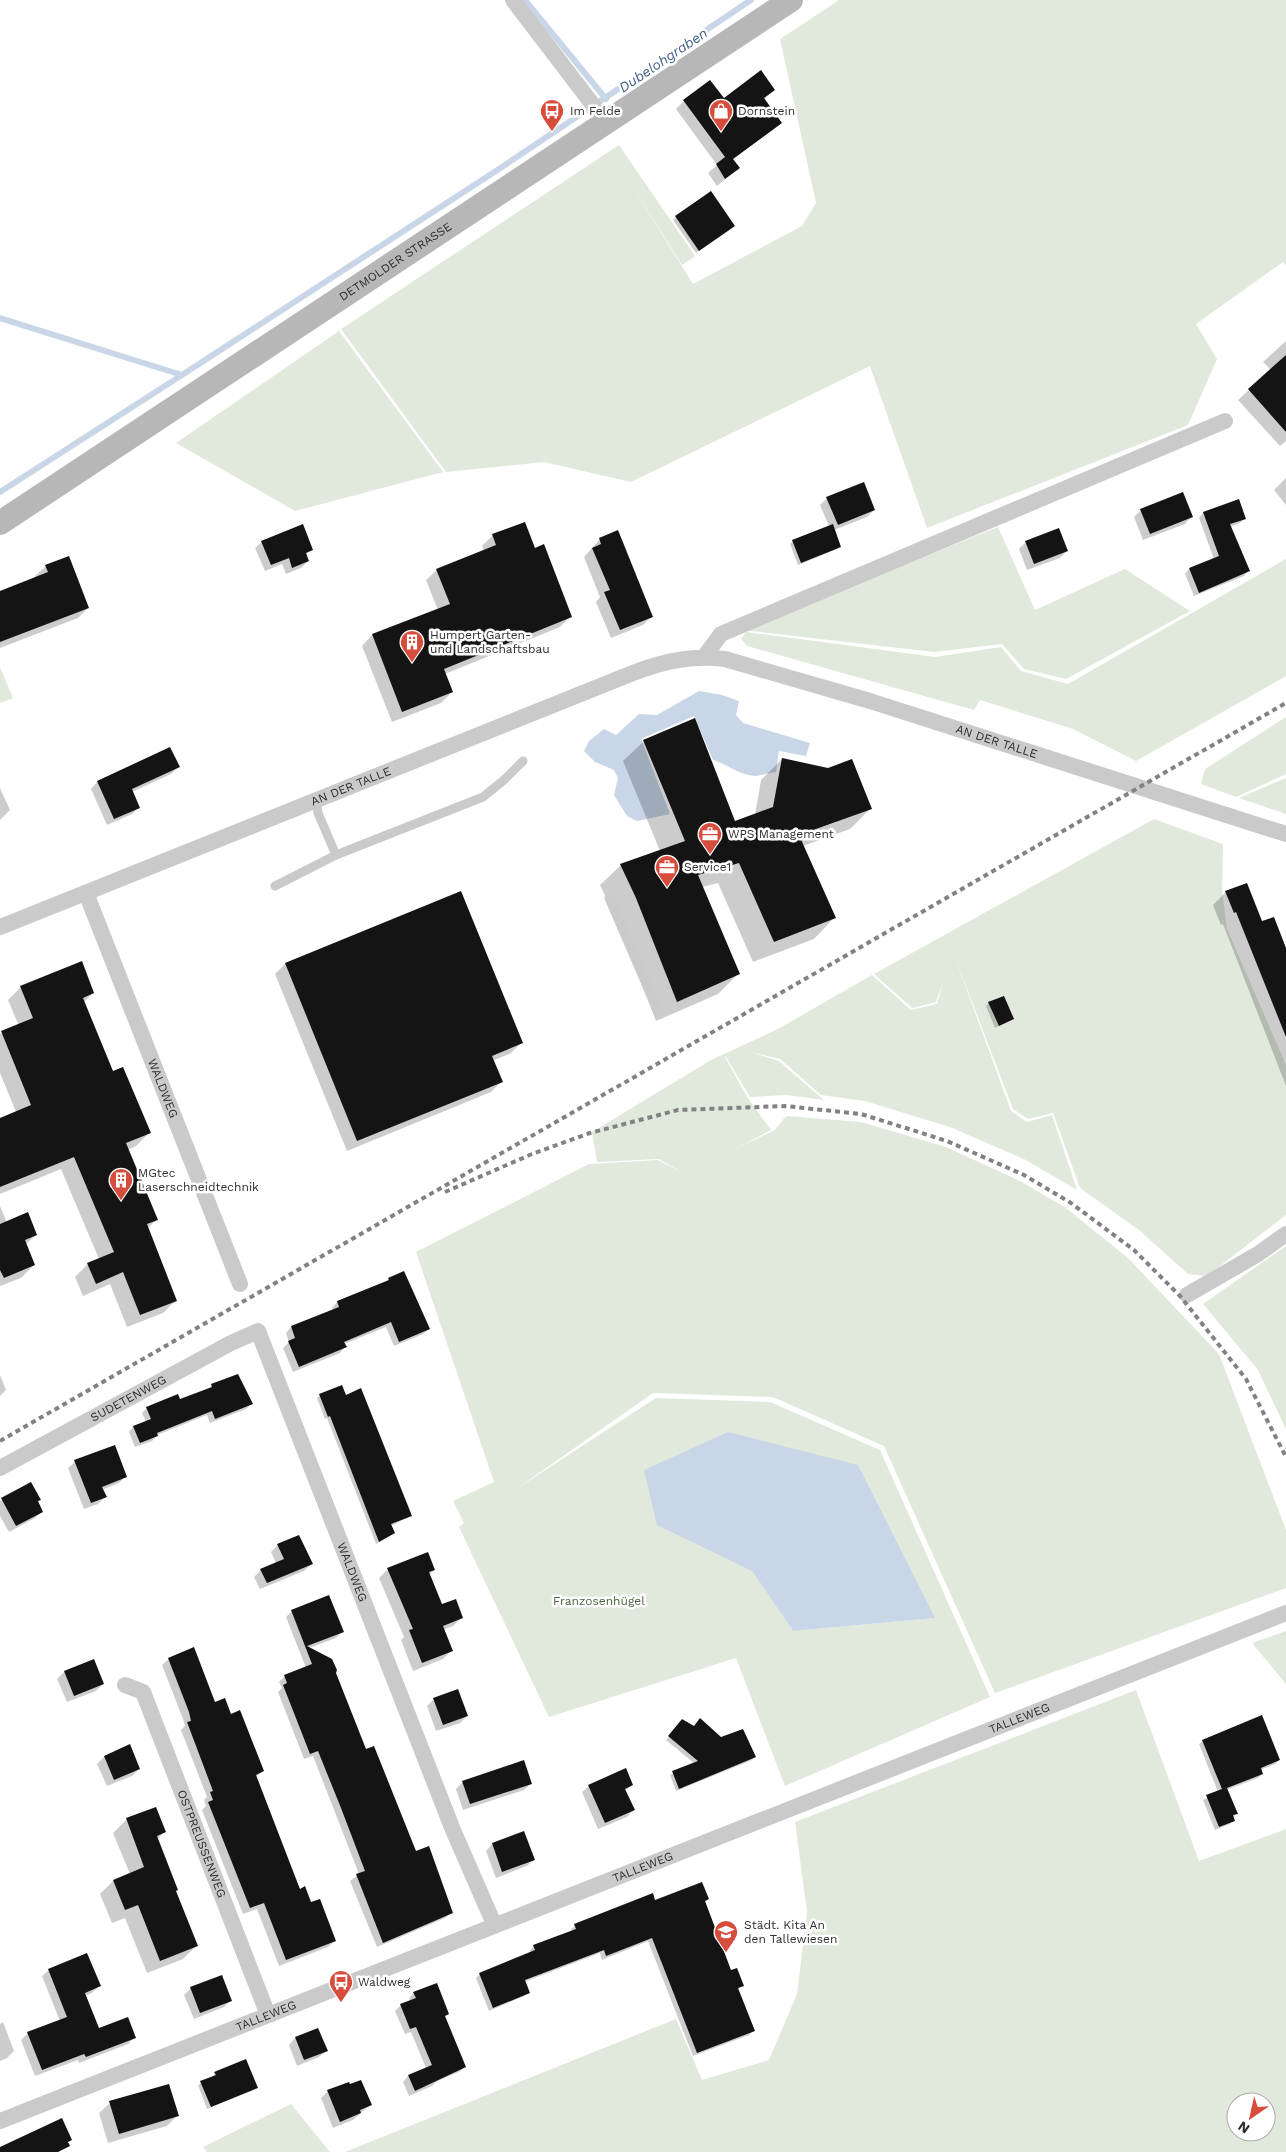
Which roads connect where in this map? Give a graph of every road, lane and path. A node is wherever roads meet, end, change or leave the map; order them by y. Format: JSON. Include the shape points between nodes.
{"nodes":[{"id":1,"x":512,"y":0,"type":"edge"},
{"id":2,"x":791,"y":0,"type":"edge"},
{"id":3,"x":606,"y":122,"type":"junction"},
{"id":4,"x":1225,"y":421,"type":"dead end"},
{"id":5,"x":0,"y":523,"type":"edge"},
{"id":6,"x":704,"y":657,"type":"junction"},
{"id":7,"x":523,"y":761,"type":"dead end"},
{"id":8,"x":316,"y":799,"type":"junction"},
{"id":9,"x":1286,"y":834,"type":"edge"},
{"id":10,"x":336,"y":855,"type":"junction"},
{"id":11,"x":275,"y":886,"type":"dead end"},
{"id":12,"x":86,"y":893,"type":"junction"},
{"id":13,"x":609,"y":898,"type":"dead end"},
{"id":14,"x":0,"y":927,"type":"edge"},
{"id":15,"x":659,"y":1014,"type":"dead end"},
{"id":16,"x":1286,"y":1234,"type":"edge"},
{"id":17,"x":240,"y":1284,"type":"dead end"},
{"id":18,"x":1187,"y":1295,"type":"dead end"},
{"id":19,"x":258,"y":1331,"type":"joint"},
{"id":20,"x":0,"y":1468,"type":"edge"},
{"id":21,"x":1286,"y":1613,"type":"edge"},
{"id":22,"x":125,"y":1685,"type":"dead end"},
{"id":23,"x":494,"y":1924,"type":"junction"},
{"id":24,"x":268,"y":2014,"type":"junction"},
{"id":25,"x":0,"y":2121,"type":"edge"}],
"edges":[{"from":1,"to":3,"type":"street"},
{"from":2,"to":3,"type":"street","name":"DETMOLDER STRASSE"},
{"from":3,"to":5,"type":"street","name":"DETMOLDER STRASSE"},
{"from":4,"to":6,"type":"street","via":[[721,634]]},
{"from":6,"to":8,"type":"street","name":"AN DER TALLE","via":[[659,663]]},
{"from":6,"to":9,"type":"street","name":"AN DER TALLE","via":[[870,701]]},
{"from":7,"to":10,"type":"lane","via":[[483,797]]},
{"from":8,"to":10,"type":"lane","via":[[318,813]]},
{"from":8,"to":12,"type":"street","name":"AN DER TALLE"},
{"from":10,"to":11,"type":"lane"},
{"from":12,"to":14,"type":"street","name":"AN DER TALLE"},
{"from":12,"to":17,"type":"street","name":"WALDWEG"},
{"from":13,"to":15,"type":"lane"},
{"from":16,"to":18,"type":"street"},
{"from":19,"to":20,"type":"street","name":"SUDETENWEG"},
{"from":19,"to":23,"type":"street","name":"WALDWEG","via":[[453,1830]]},
{"from":21,"to":23,"type":"street","name":"TALLEWEG"},
{"from":22,"to":24,"type":"street","name":"OSTPREUSSENWEG","via":[[143,1692]]},
{"from":23,"to":24,"type":"street","name":"TALLEWEG"},
{"from":24,"to":25,"type":"street","name":"TALLEWEG"}]}
